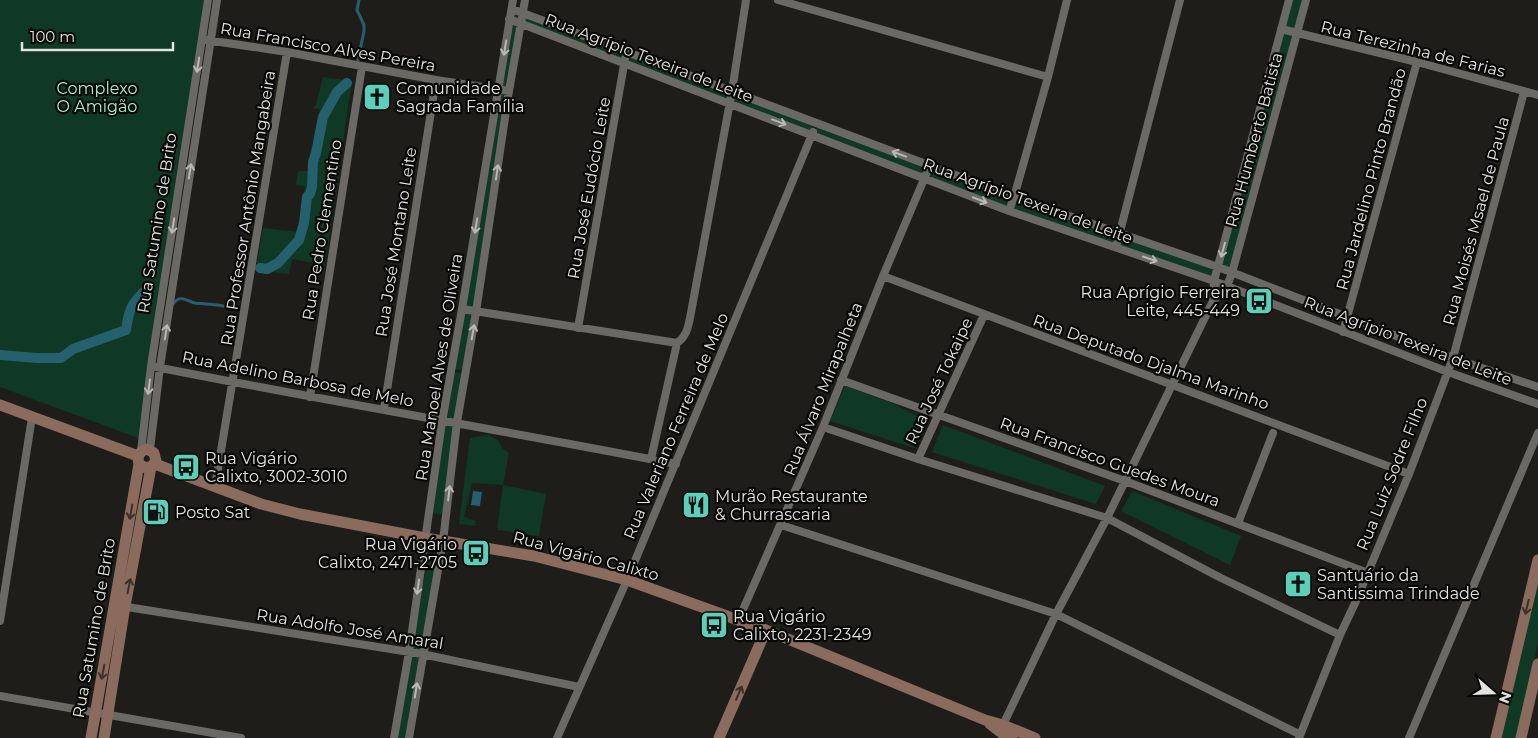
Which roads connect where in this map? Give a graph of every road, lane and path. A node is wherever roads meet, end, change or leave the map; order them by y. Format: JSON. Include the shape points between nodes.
{"nodes":[{"id":1,"x":208,"y":0,"type":"edge"},
{"id":2,"x":217,"y":0,"type":"edge"},
{"id":3,"x":513,"y":0,"type":"edge"},
{"id":4,"x":525,"y":0,"type":"edge"},
{"id":5,"x":746,"y":0,"type":"edge"},
{"id":6,"x":778,"y":0,"type":"edge"},
{"id":7,"x":1067,"y":0,"type":"edge"},
{"id":8,"x":1180,"y":0,"type":"edge"},
{"id":9,"x":1289,"y":0,"type":"edge"},
{"id":10,"x":1306,"y":0,"type":"edge"},
{"id":11,"x":512,"y":9,"type":"junction"},
{"id":12,"x":523,"y":12,"type":"junction"},
{"id":13,"x":509,"y":20,"type":"junction"},
{"id":14,"x":521,"y":23,"type":"junction"},
{"id":15,"x":1281,"y":29,"type":"junction"},
{"id":16,"x":1298,"y":33,"type":"junction"},
{"id":17,"x":206,"y":40,"type":"junction"},
{"id":18,"x":287,"y":52,"type":"junction"},
{"id":19,"x":627,"y":52,"type":"junction"},
{"id":20,"x":1417,"y":62,"type":"junction"},
{"id":21,"x":624,"y":64,"type":"junction"},
{"id":22,"x":362,"y":67,"type":"junction"},
{"id":23,"x":1048,"y":77,"type":"junction"},
{"id":24,"x":436,"y":80,"type":"junction"},
{"id":25,"x":498,"y":89,"type":"junction"},
{"id":26,"x":509,"y":91,"type":"junction"},
{"id":27,"x":732,"y":91,"type":"junction"},
{"id":28,"x":1524,"y":92,"type":"junction"},
{"id":29,"x":1538,"y":95,"type":"edge"},
{"id":30,"x":729,"y":104,"type":"junction"},
{"id":31,"x":816,"y":123,"type":"junction"},
{"id":32,"x":812,"y":134,"type":"junction"},
{"id":33,"x":930,"y":165,"type":"junction"},
{"id":34,"x":925,"y":179,"type":"junction"},
{"id":35,"x":1014,"y":197,"type":"junction"},
{"id":36,"x":1009,"y":211,"type":"junction"},
{"id":37,"x":1119,"y":234,"type":"junction"},
{"id":38,"x":1116,"y":247,"type":"junction"},
{"id":39,"x":1218,"y":267,"type":"junction"},
{"id":40,"x":1232,"y":273,"type":"junction"},
{"id":41,"x":883,"y":276,"type":"junction"},
{"id":42,"x":1214,"y":281,"type":"junction"},
{"id":43,"x":1227,"y":286,"type":"junction"},
{"id":44,"x":1213,"y":302,"type":"junction"},
{"id":45,"x":462,"y":310,"type":"junction"},
{"id":46,"x":476,"y":312,"type":"junction"},
{"id":47,"x":984,"y":315,"type":"junction"},
{"id":48,"x":1348,"y":317,"type":"junction"},
{"id":49,"x":578,"y":328,"type":"junction"},
{"id":50,"x":1343,"y":332,"type":"junction"},
{"id":51,"x":677,"y":343,"type":"junction"},
{"id":52,"x":1454,"y":358,"type":"junction"},
{"id":53,"x":152,"y":366,"type":"junction"},
{"id":54,"x":160,"y":367,"type":"junction"},
{"id":55,"x":451,"y":370,"type":"junction"},
{"id":56,"x":466,"y":372,"type":"junction"},
{"id":57,"x":1448,"y":372,"type":"junction"},
{"id":58,"x":841,"y":380,"type":"junction"},
{"id":59,"x":233,"y":382,"type":"junction"},
{"id":60,"x":1173,"y":384,"type":"junction"},
{"id":61,"x":1538,"y":387,"type":"edge"},
{"id":62,"x":310,"y":397,"type":"junction"},
{"id":63,"x":1538,"y":404,"type":"edge"},
{"id":64,"x":0,"y":405,"type":"edge"},
{"id":65,"x":384,"y":410,"type":"junction"},
{"id":66,"x":939,"y":415,"type":"junction"},
{"id":67,"x":32,"y":418,"type":"junction"},
{"id":68,"x":442,"y":420,"type":"junction"},
{"id":69,"x":457,"y":422,"type":"junction"},
{"id":70,"x":823,"y":427,"type":"junction"},
{"id":71,"x":1274,"y":433,"type":"dead end"},
{"id":72,"x":1538,"y":433,"type":"edge"},
{"id":73,"x":142,"y":455,"type":"junction"},
{"id":74,"x":651,"y":459,"type":"junction"},
{"id":75,"x":918,"y":459,"type":"junction"},
{"id":76,"x":676,"y":464,"type":"junction"},
{"id":77,"x":153,"y":465,"type":"junction"},
{"id":78,"x":1409,"y":474,"type":"junction"},
{"id":79,"x":1126,"y":481,"type":"junction"},
{"id":80,"x":215,"y":487,"type":"junction"},
{"id":81,"x":1107,"y":518,"type":"junction"},
{"id":82,"x":1238,"y":523,"type":"junction"},
{"id":83,"x":781,"y":525,"type":"junction"},
{"id":84,"x":422,"y":538,"type":"junction"},
{"id":85,"x":443,"y":541,"type":"junction"},
{"id":86,"x":1538,"y":560,"type":"edge"},
{"id":87,"x":1368,"y":573,"type":"junction"},
{"id":88,"x":627,"y":580,"type":"junction"},
{"id":89,"x":1,"y":604,"type":"edge"},
{"id":90,"x":120,"y":606,"type":"junction"},
{"id":91,"x":1056,"y":614,"type":"junction"},
{"id":92,"x":0,"y":621,"type":"edge"},
{"id":93,"x":738,"y":621,"type":"junction"},
{"id":94,"x":766,"y":630,"type":"junction"},
{"id":95,"x":1340,"y":634,"type":"junction"},
{"id":96,"x":409,"y":652,"type":"junction"},
{"id":97,"x":422,"y":654,"type":"junction"},
{"id":98,"x":1537,"y":669,"type":"edge"},
{"id":99,"x":580,"y":687,"type":"junction"},
{"id":100,"x":0,"y":696,"type":"edge"},
{"id":101,"x":95,"y":712,"type":"junction"},
{"id":102,"x":108,"y":714,"type":"junction"},
{"id":103,"x":1002,"y":728,"type":"junction"},
{"id":104,"x":1299,"y":736,"type":"edge"},
{"id":105,"x":1030,"y":737,"type":"edge"},
{"id":106,"x":90,"y":738,"type":"edge"},
{"id":107,"x":104,"y":738,"type":"edge"},
{"id":108,"x":241,"y":738,"type":"edge"},
{"id":109,"x":394,"y":738,"type":"edge"},
{"id":110,"x":409,"y":738,"type":"edge"},
{"id":111,"x":557,"y":738,"type":"edge"},
{"id":112,"x":720,"y":738,"type":"edge"},
{"id":113,"x":1012,"y":738,"type":"edge"},
{"id":114,"x":1409,"y":738,"type":"edge"},
{"id":115,"x":1496,"y":738,"type":"edge"},
{"id":116,"x":1521,"y":738,"type":"edge"}],
"edges":[{"from":1,"to":17,"type":"street","name":"Rua Satumino de Brito"},
{"from":2,"to":17,"type":"street","name":"Rua Satumino de Brito"},
{"from":3,"to":11,"type":"street","name":"Rua Manoel Alves de Oliveira"},
{"from":4,"to":12,"type":"street","name":"Rua Manoel Alves de Oliveira"},
{"from":5,"to":27,"type":"street"},
{"from":6,"to":23,"type":"street"},
{"from":7,"to":23,"type":"street"},
{"from":8,"to":37,"type":"street"},
{"from":9,"to":15,"type":"street","name":"Rua Humberto Batista"},
{"from":10,"to":16,"type":"street","name":"Rua Humberto Batista"},
{"from":11,"to":12,"type":"street","name":"Rua Agrípio Texeira de Leite"},
{"from":11,"to":13,"type":"street","name":"Rua Manoel Alves de Oliveira"},
{"from":12,"to":14,"type":"street","name":"Rua Manoel Alves de Oliveira"},
{"from":12,"to":19,"type":"street","name":"Rua Agrípio Texeira de Leite"},
{"from":13,"to":14,"type":"street","name":"Rua Agrípio Texeira de Leite"},
{"from":13,"to":25,"type":"street","name":"Rua Manoel Alves de Oliveira","one_way":true},
{"from":14,"to":21,"type":"street","name":"Rua Agrípio Texeira de Leite"},
{"from":14,"to":26,"type":"street","name":"Rua Manoel Alves de Oliveira"},
{"from":15,"to":16,"type":"street","name":"Rua Terezinha de Farias"},
{"from":15,"to":39,"type":"street","name":"Rua Humberto Batista","one_way":true},
{"from":16,"to":20,"type":"street","name":"Rua Terezinha de Farias"},
{"from":16,"to":40,"type":"street","name":"Rua Humberto Batista"},
{"from":17,"to":18,"type":"street","name":"Rua Francisco Alves Pereira"},
{"from":17,"to":53,"type":"street","name":"Rua Satumino de Brito","one_way":true},
{"from":54,"to":17,"type":"street","name":"Rua Satumino de Brito","one_way":true},
{"from":18,"to":22,"type":"street","name":"Rua Francisco Alves Pereira"},
{"from":18,"to":59,"type":"street","name":"Rua Professor Antônio Mangabeira"},
{"from":19,"to":21,"type":"street","name":"Rua José Eudócio Leite"},
{"from":19,"to":27,"type":"street","name":"Rua Agrípio Texeira de Leite"},
{"from":20,"to":28,"type":"street","name":"Rua Terezinha de Farias"},
{"from":20,"to":48,"type":"street","name":"Rua Jardelino Pinto Brandão"},
{"from":21,"to":30,"type":"street","name":"Rua Agrípio Texeira de Leite"},
{"from":21,"to":49,"type":"street","name":"Rua José Eudócio Leite"},
{"from":22,"to":24,"type":"street","name":"Rua Francisco Alves Pereira"},
{"from":22,"to":62,"type":"street","name":"Rua Pedro Clementino"},
{"from":23,"to":35,"type":"street"},
{"from":24,"to":25,"type":"street","name":"Rua Francisco Alves Pereira"},
{"from":24,"to":65,"type":"street","name":"Rua José Montano Leite"},
{"from":25,"to":26,"type":"street","name":"Rua Francisco Alves Pereira"},
{"from":25,"to":45,"type":"street","name":"Rua Manoel Alves de Oliveira","one_way":true},
{"from":46,"to":26,"type":"street","name":"Rua Manoel Alves de Oliveira","one_way":true},
{"from":27,"to":30,"type":"street"},
{"from":27,"to":31,"type":"street","name":"Rua Agrípio Texeira de Leite"},
{"from":28,"to":29,"type":"street","name":"Rua Terezinha de Farias"},
{"from":28,"to":52,"type":"street","name":"Rua Moisés Msael de Paula"},
{"from":30,"to":32,"type":"street","name":"Rua Agrípio Texeira de Leite","one_way":true},
{"from":30,"to":51,"type":"street","via":[[689,326]]},
{"from":31,"to":32,"type":"street","name":"Rua Valeriano Ferreira de Melo"},
{"from":33,"to":31,"type":"street","name":"Rua Agrípio Texeira de Leite","one_way":true},
{"from":32,"to":34,"type":"street","name":"Rua Agrípio Texeira de Leite"},
{"from":32,"to":76,"type":"street","name":"Rua Valeriano Ferreira de Melo"},
{"from":33,"to":34,"type":"street","name":"Rua Álvaro Mirapalheta"},
{"from":33,"to":35,"type":"street","name":"Rua Agrípio Texeira de Leite"},
{"from":34,"to":36,"type":"street","name":"Rua Agrípio Texeira de Leite","one_way":true},
{"from":34,"to":41,"type":"street","name":"Rua Álvaro Mirapalheta"},
{"from":35,"to":36,"type":"street"},
{"from":35,"to":37,"type":"street","name":"Rua Agrípio Texeira de Leite"},
{"from":36,"to":38,"type":"street","name":"Rua Agrípio Texeira de Leite"},
{"from":37,"to":38,"type":"street"},
{"from":37,"to":39,"type":"street","name":"Rua Agrípio Texeira de Leite"},
{"from":38,"to":42,"type":"street","name":"Rua Agrípio Texeira de Leite","one_way":true},
{"from":39,"to":40,"type":"street","name":"Rua Agrípio Texeira de Leite"},
{"from":39,"to":42,"type":"street","name":"Rua Humberto Batista"},
{"from":40,"to":43,"type":"street","name":"Rua Humberto Batista"},
{"from":40,"to":48,"type":"street","name":"Rua Agrípio Texeira de Leite"},
{"from":41,"to":47,"type":"street","name":"Rua Deputado Djalma Marinho"},
{"from":41,"to":58,"type":"street","name":"Rua Álvaro Mirapalheta"},
{"from":42,"to":43,"type":"street","name":"Rua Agrípio Texeira de Leite"},
{"from":42,"to":44,"type":"street","name":"Rua Humberto Batista"},
{"from":43,"to":44,"type":"street"},
{"from":43,"to":50,"type":"street","name":"Rua Agrípio Texeira de Leite"},
{"from":44,"to":60,"type":"street"},
{"from":45,"to":46,"type":"street"},
{"from":45,"to":55,"type":"street","name":"Rua Manoel Alves de Oliveira"},
{"from":46,"to":49,"type":"street"},
{"from":56,"to":46,"type":"street","name":"Rua Manoel Alves de Oliveira","one_way":true},
{"from":47,"to":60,"type":"street","name":"Rua Deputado Djalma Marinho"},
{"from":47,"to":66,"type":"street","name":"Rua José Tokaipe"},
{"from":48,"to":50,"type":"street","name":"Rua Jardelino Pinto Brandão"},
{"from":48,"to":52,"type":"street","name":"Rua Agrípio Texeira de Leite"},
{"from":49,"to":51,"type":"street"},
{"from":50,"to":57,"type":"street","name":"Rua Agrípio Texeira de Leite"},
{"from":51,"to":74,"type":"street"},
{"from":52,"to":57,"type":"street","name":"Rua Luiz Sodre Filho"},
{"from":52,"to":61,"type":"street","name":"Rua Agrípio Texeira de Leite"},
{"from":53,"to":54,"type":"street","name":"Rua Adelino Barbosa de Melo"},
{"from":53,"to":73,"type":"street","name":"Rua Satumino de Brito","one_way":true},
{"from":54,"to":59,"type":"street","name":"Rua Adelino Barbosa de Melo"},
{"from":54,"to":73,"type":"street","name":"Rua Satumino de Brito"},
{"from":55,"to":56,"type":"street"},
{"from":55,"to":68,"type":"street","name":"Rua Manoel Alves de Oliveira"},
{"from":56,"to":69,"type":"street","name":"Rua Manoel Alves de Oliveira"},
{"from":57,"to":63,"type":"street","name":"Rua Agrípio Texeira de Leite"},
{"from":57,"to":78,"type":"street","name":"Rua Luiz Sodre Filho"},
{"from":58,"to":66,"type":"street","name":"Rua Francisco Guedes Moura"},
{"from":58,"to":70,"type":"street","name":"Rua Álvaro Mirapalheta"},
{"from":59,"to":62,"type":"street","name":"Rua Adelino Barbosa de Melo"},
{"from":59,"to":80,"type":"street","name":"Rua Professor Antônio Mangabeira"},
{"from":60,"to":78,"type":"street","name":"Rua Deputado Djalma Marinho"},
{"from":60,"to":79,"type":"street"},
{"from":62,"to":65,"type":"street","name":"Rua Adelino Barbosa de Melo"},
{"from":64,"to":67,"type":"main road"},
{"from":65,"to":68,"type":"street","name":"Rua Adelino Barbosa de Melo"},
{"from":66,"to":75,"type":"street","name":"Rua José Tokaipe"},
{"from":66,"to":79,"type":"street","name":"Rua Francisco Guedes Moura"},
{"from":67,"to":73,"type":"main road"},
{"from":67,"to":89,"type":"street"},
{"from":68,"to":69,"type":"street","name":"Rua Adelino Barbosa de Melo"},
{"from":68,"to":84,"type":"street","name":"Rua Manoel Alves de Oliveira"},
{"from":69,"to":74,"type":"street","name":"Rua Adelino Barbosa de Melo"},
{"from":85,"to":69,"type":"street","name":"Rua Manoel Alves de Oliveira","one_way":true},
{"from":70,"to":75,"type":"street"},
{"from":70,"to":83,"type":"street","name":"Rua Álvaro Mirapalheta"},
{"from":71,"to":82,"type":"street"},
{"from":72,"to":114,"type":"street"},
{"from":73,"to":77,"type":"main road","via":[[146,468]]},
{"from":73,"to":77,"type":"main road","via":[[156,455]]},
{"from":73,"to":90,"type":"main road","name":"Rua Satumino de Brito","one_way":true},
{"from":74,"to":76,"type":"street","name":"Rua Adelino Barbosa de Melo"},
{"from":75,"to":81,"type":"street"},
{"from":76,"to":88,"type":"street","name":"Rua Valeriano Ferreira de Melo"},
{"from":77,"to":80,"type":"main road"},
{"from":90,"to":77,"type":"main road","name":"Rua Satumino de Brito","one_way":true},
{"from":78,"to":87,"type":"street","name":"Rua Luiz Sodre Filho"},
{"from":79,"to":81,"type":"street"},
{"from":79,"to":82,"type":"street","name":"Rua Francisco Guedes Moura"},
{"from":80,"to":84,"type":"main road","via":[[300,514]]},
{"from":81,"to":91,"type":"street"},
{"from":81,"to":95,"type":"street"},
{"from":82,"to":87,"type":"street","name":"Rua Francisco Guedes Moura"},
{"from":83,"to":91,"type":"street"},
{"from":83,"to":93,"type":"street","name":"Rua Álvaro Mirapalheta"},
{"from":84,"to":85,"type":"main road","name":"Rua Vigário Calixto"},
{"from":84,"to":96,"type":"street","name":"Rua Manoel Alves de Oliveira","one_way":true},
{"from":85,"to":88,"type":"main road","name":"Rua Vigário Calixto","via":[[534,556]]},
{"from":85,"to":97,"type":"street","name":"Rua Manoel Alves de Oliveira"},
{"from":86,"to":115,"type":"main road","one_way":true},
{"from":87,"to":95,"type":"street","name":"Rua Luiz Sodre Filho"},
{"from":88,"to":93,"type":"main road","name":"Rua Vigário Calixto"},
{"from":88,"to":99,"type":"street","name":"Rua Valeriano Ferreira de Melo"},
{"from":89,"to":92,"type":"street"},
{"from":90,"to":96,"type":"street","name":"Rua Adolfo José Amaral"},
{"from":90,"to":101,"type":"main road","name":"Rua Satumino de Brito","one_way":true},
{"from":90,"to":102,"type":"main road","name":"Rua Satumino de Brito"},
{"from":91,"to":103,"type":"street"},
{"from":91,"to":104,"type":"street"},
{"from":93,"to":94,"type":"main road","name":"Rua Vigário Calixto"},
{"from":94,"to":103,"type":"main road","name":"Rua Vigário Calixto"},
{"from":112,"to":94,"type":"main road","one_way":true},
{"from":95,"to":104,"type":"street","name":"Rua Luiz Sodre Filho"},
{"from":96,"to":97,"type":"street","name":"Rua Adolfo José Amaral"},
{"from":96,"to":109,"type":"street","name":"Rua Manoel Alves de Oliveira"},
{"from":97,"to":99,"type":"street","name":"Rua Adolfo José Amaral"},
{"from":110,"to":97,"type":"street","name":"Rua Manoel Alves de Oliveira","one_way":true},
{"from":98,"to":116,"type":"main road"},
{"from":99,"to":111,"type":"street","name":"Rua Valeriano Ferreira de Melo"},
{"from":100,"to":101,"type":"street"},
{"from":101,"to":102,"type":"street"},
{"from":101,"to":106,"type":"main road","name":"Rua Satumino de Brito"},
{"from":102,"to":107,"type":"main road","name":"Rua Satumino de Brito"},
{"from":102,"to":108,"type":"street"},
{"from":103,"to":105,"type":"main road","name":"Rua Vigário Calixto"},
{"from":103,"to":113,"type":"main road","name":"Rua Vigário Calixto"}]}
